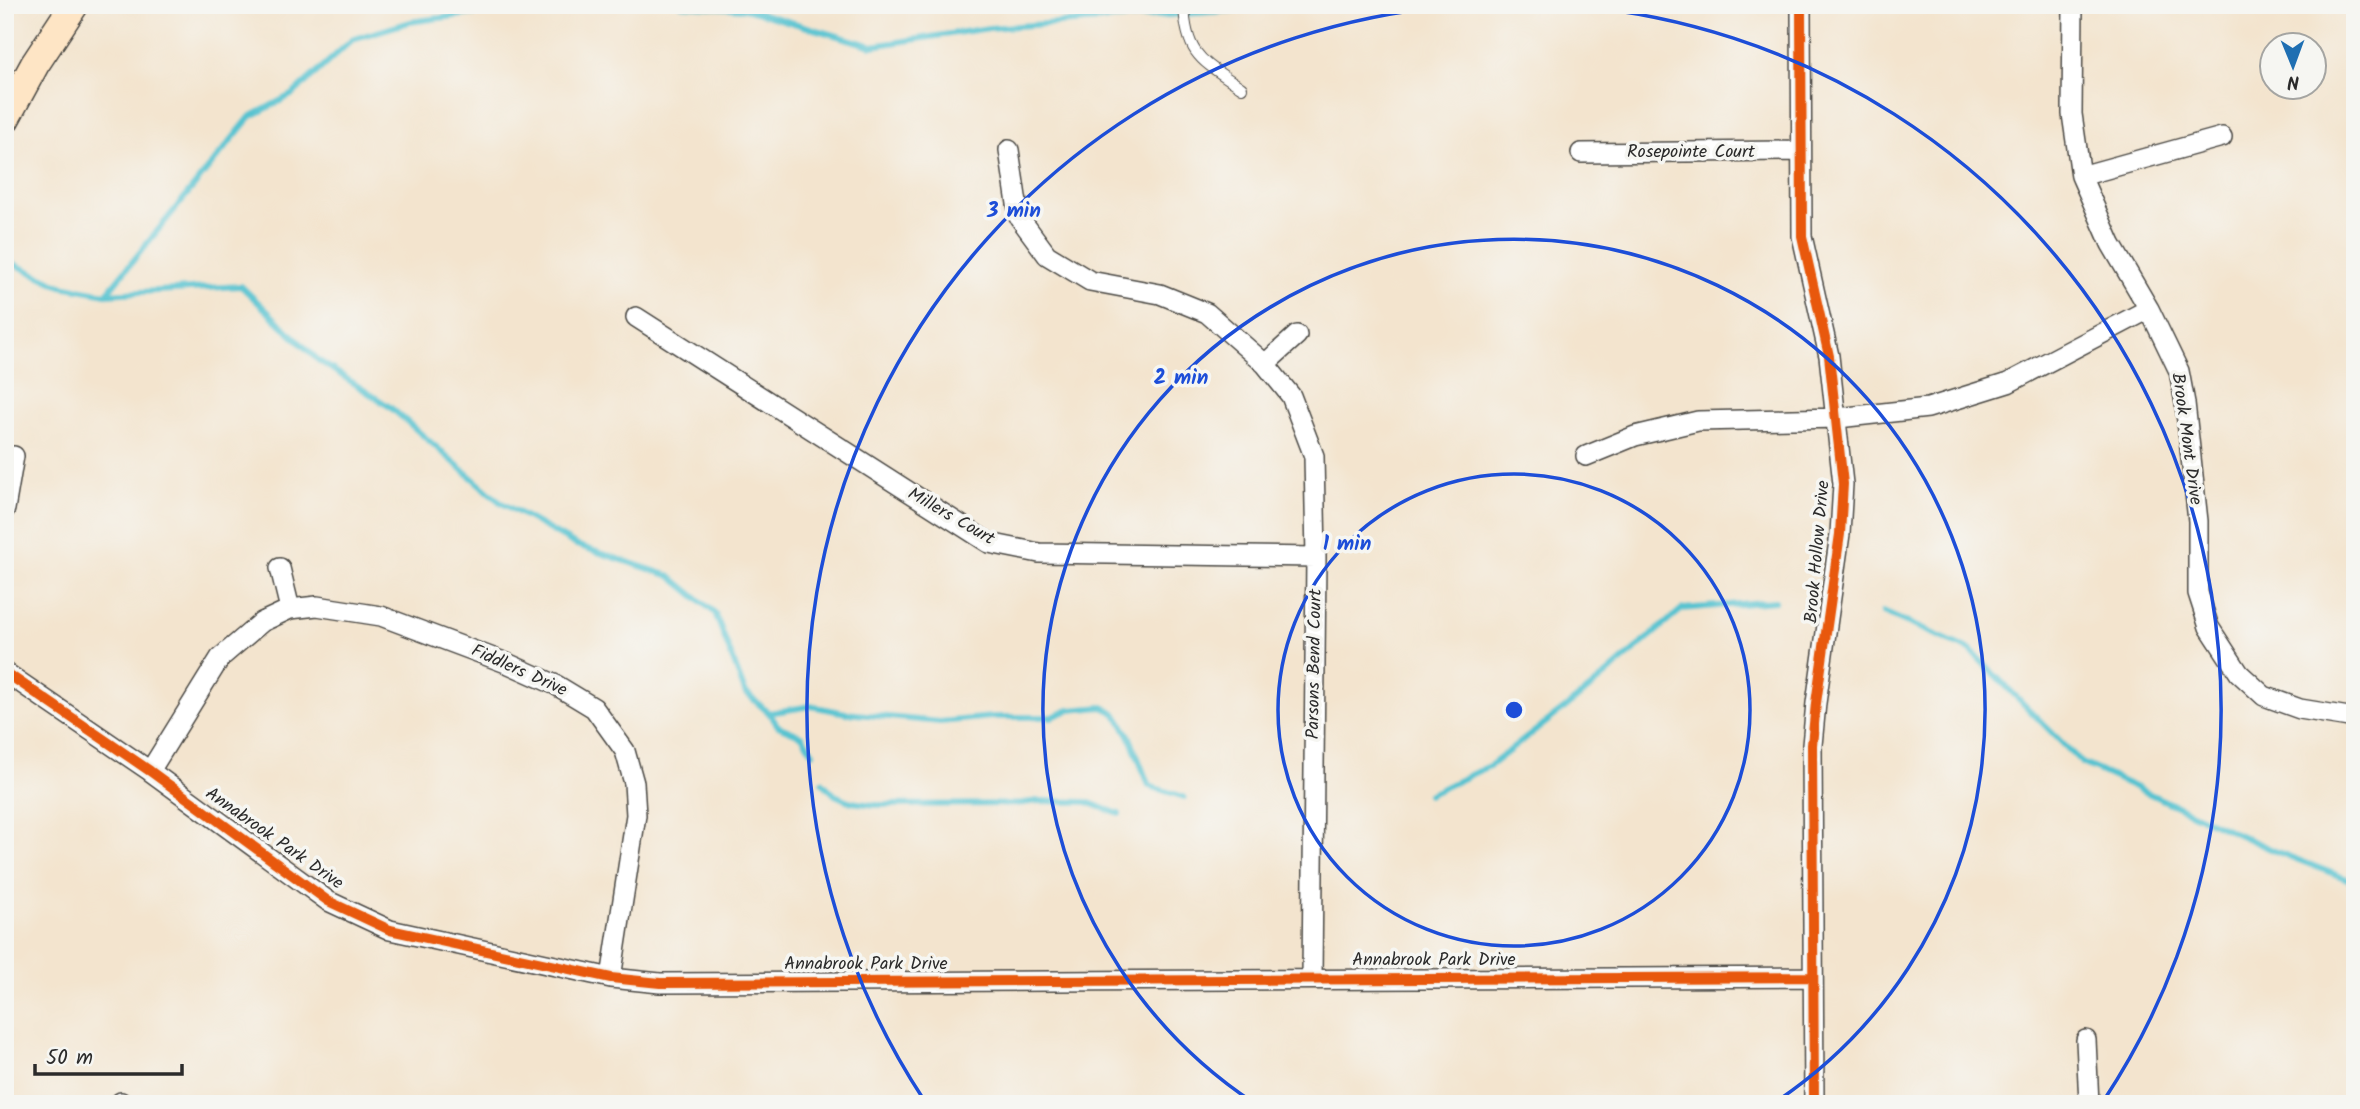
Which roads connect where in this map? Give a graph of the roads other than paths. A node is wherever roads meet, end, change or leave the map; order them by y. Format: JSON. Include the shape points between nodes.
{"nodes":[{"id":1,"x":74,"y":5,"type":"edge"},
{"id":2,"x":1184,"y":5,"type":"edge"},
{"id":3,"x":1801,"y":5,"type":"edge"},
{"id":4,"x":2073,"y":5,"type":"edge"},
{"id":5,"x":1242,"y":88,"type":"dead end"},
{"id":6,"x":5,"y":119,"type":"edge"},
{"id":7,"x":2222,"y":137,"type":"dead end"},
{"id":8,"x":1009,"y":150,"type":"dead end"},
{"id":9,"x":1801,"y":151,"type":"junction"},
{"id":10,"x":1581,"y":153,"type":"dead end"},
{"id":11,"x":2081,"y":176,"type":"junction"},
{"id":12,"x":2149,"y":309,"type":"junction"},
{"id":13,"x":636,"y":317,"type":"dead end"},
{"id":14,"x":1297,"y":335,"type":"dead end"},
{"id":15,"x":1265,"y":364,"type":"junction"},
{"id":16,"x":1838,"y":418,"type":"junction"},
{"id":17,"x":14,"y":456,"type":"dead end"},
{"id":18,"x":1586,"y":456,"type":"dead end"},
{"id":19,"x":5,"y":509,"type":"edge"},
{"id":20,"x":1316,"y":557,"type":"junction"},
{"id":21,"x":279,"y":568,"type":"dead end"},
{"id":22,"x":290,"y":609,"type":"junction"},
{"id":23,"x":5,"y":672,"type":"edge"},
{"id":24,"x":2355,"y":718,"type":"edge"},
{"id":25,"x":150,"y":771,"type":"junction"},
{"id":26,"x":1813,"y":977,"type":"junction"},
{"id":27,"x":611,"y":978,"type":"junction"},
{"id":28,"x":1312,"y":978,"type":"junction"},
{"id":29,"x":2086,"y":1040,"type":"dead end"},
{"id":30,"x":1814,"y":1104,"type":"edge"},
{"id":31,"x":2089,"y":1104,"type":"edge"}],
"edges":[{"from":1,"to":6,"type":"main road"},
{"from":2,"to":5,"type":"lane","via":[[1185,31],[1198,57]]},
{"from":3,"to":9,"type":"street","name":"Brook Hollow Drive"},
{"from":4,"to":11,"type":"street","name":"Brook Mont Drive","via":[[2072,114]]},
{"from":7,"to":11,"type":"street"},
{"from":8,"to":15,"type":"street","name":"Parsons Bend Court","via":[[1019,217],[1047,255],[1090,281],[1160,294],[1208,313]]},
{"from":9,"to":10,"type":"street","name":"Rosepointe Court"},
{"from":9,"to":16,"type":"street","name":"Brook Hollow Drive","via":[[1802,236]]},
{"from":11,"to":12,"type":"street","name":"Brook Mont Drive","via":[[2111,244]]},
{"from":12,"to":16,"type":"street","via":[[2008,383],[1928,408]]},
{"from":12,"to":24,"type":"street","name":"Brook Mont Drive","via":[[2179,370],[2198,521],[2199,593],[2209,627],[2239,673],[2263,696],[2300,709]]},
{"from":13,"to":20,"type":"street","name":"Millers Court","via":[[989,543],[1039,553]]},
{"from":14,"to":15,"type":"street"},
{"from":15,"to":20,"type":"street","name":"Parsons Bend Court","via":[[1291,396],[1314,456]]},
{"from":16,"to":18,"type":"street","via":[[1698,421],[1635,436]]},
{"from":16,"to":26,"type":"street","name":"Brook Hollow Drive","via":[[1843,484],[1840,534],[1812,745]]},
{"from":17,"to":19,"type":"street"},
{"from":20,"to":28,"type":"street","name":"Parsons Bend Court"},
{"from":21,"to":22,"type":"street"},
{"from":22,"to":25,"type":"street","name":"Fiddlers Drive","via":[[262,622],[220,658]]},
{"from":22,"to":27,"type":"street","name":"Fiddlers Drive","via":[[317,606],[381,616],[509,664],[594,708],[625,751],[634,783],[636,815]]},
{"from":23,"to":25,"type":"street","name":"Annabrook Park Drive"},
{"from":25,"to":27,"type":"street","name":"Annabrook Park Drive","via":[[328,901],[390,930]]},
{"from":26,"to":28,"type":"street","name":"Annabrook Park Drive"},
{"from":26,"to":30,"type":"street","name":"Brook Hollow Drive"},
{"from":27,"to":28,"type":"street","name":"Annabrook Park Drive","via":[[660,983]]},
{"from":29,"to":31,"type":"street"}]}
